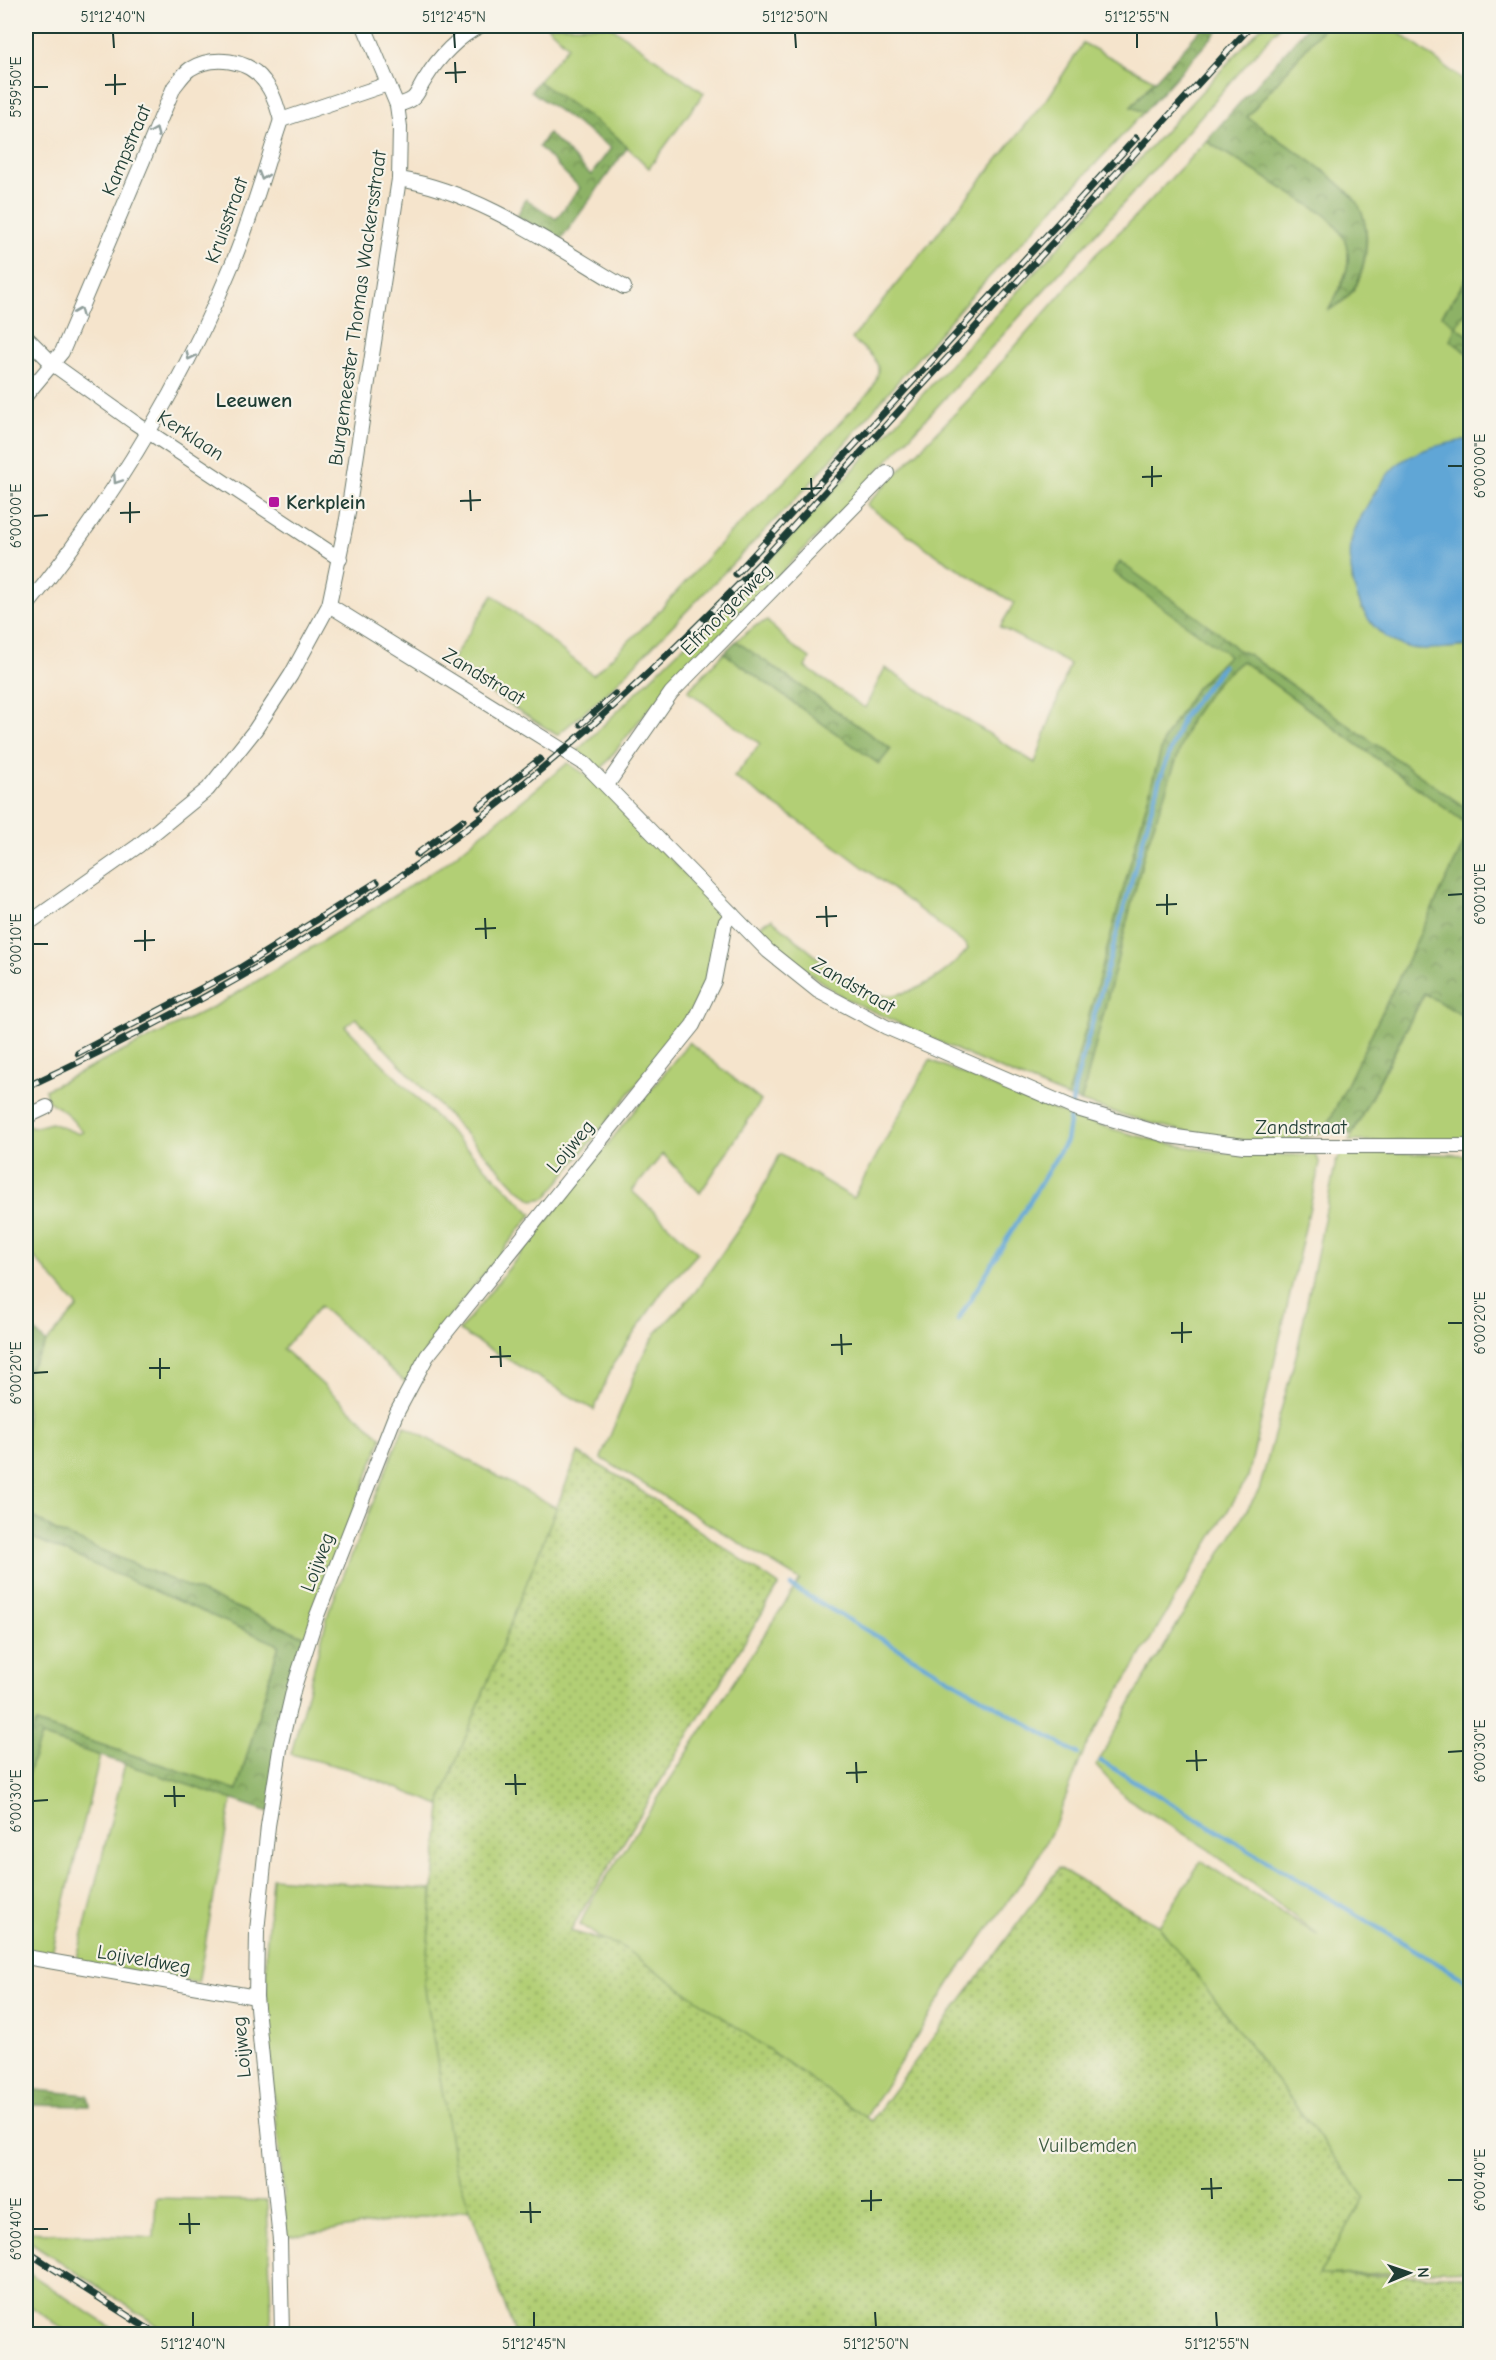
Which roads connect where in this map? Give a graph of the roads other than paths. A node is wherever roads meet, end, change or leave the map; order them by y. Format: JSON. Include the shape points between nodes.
{"nodes":[{"id":1,"x":364,"y":26,"type":"edge"},
{"id":2,"x":480,"y":26,"type":"edge"},
{"id":3,"x":388,"y":84,"type":"junction"},
{"id":4,"x":398,"y":105,"type":"junction"},
{"id":5,"x":281,"y":120,"type":"junction"},
{"id":6,"x":399,"y":179,"type":"junction"},
{"id":7,"x":624,"y":287,"type":"dead end"},
{"id":8,"x":26,"y":337,"type":"edge"},
{"id":9,"x":54,"y":365,"type":"junction"},
{"id":10,"x":26,"y":395,"type":"edge"},
{"id":11,"x":150,"y":431,"type":"junction"},
{"id":12,"x":887,"y":473,"type":"dead end"},
{"id":13,"x":340,"y":559,"type":"junction"},
{"id":14,"x":329,"y":605,"type":"junction"},
{"id":15,"x":26,"y":607,"type":"edge"},
{"id":16,"x":607,"y":785,"type":"junction"},
{"id":17,"x":732,"y":914,"type":"junction"},
{"id":18,"x":26,"y":925,"type":"edge"},
{"id":19,"x":47,"y":1107,"type":"dead end"},
{"id":20,"x":26,"y":1117,"type":"edge"},
{"id":21,"x":1470,"y":1146,"type":"edge"},
{"id":22,"x":26,"y":1957,"type":"edge"},
{"id":23,"x":256,"y":1997,"type":"junction"},
{"id":24,"x":282,"y":2334,"type":"edge"}],
"edges":[{"from":1,"to":3,"type":"street"},
{"from":2,"to":4,"type":"street","via":[[453,45],[425,78],[418,96]]},
{"from":3,"to":4,"type":"street"},
{"from":3,"to":5,"type":"street"},
{"from":4,"to":6,"type":"street","name":"Burgemeester Thomas Wackersstraat"},
{"from":9,"to":5,"type":"street","name":"Kampstraat","one_way":true,"via":[[174,87],[190,69],[219,60],[243,64],[263,79]]},
{"from":5,"to":11,"type":"street","name":"Kruisstraat","one_way":true,"via":[[230,270]]},
{"from":6,"to":7,"type":"street","via":[[499,212]]},
{"from":6,"to":13,"type":"street","name":"Burgemeester Thomas Wackersstraat"},
{"from":8,"to":9,"type":"street","name":"Kerklaan"},
{"from":9,"to":10,"type":"street","name":"Kampstraat"},
{"from":9,"to":11,"type":"street","name":"Kerklaan"},
{"from":11,"to":13,"type":"street","name":"Kerklaan"},
{"from":11,"to":15,"type":"street","name":"Kruisstraat","one_way":true,"via":[[53,574]]},
{"from":12,"to":16,"type":"street","name":"Elfmorgenweg","via":[[671,693]]},
{"from":13,"to":14,"type":"street","name":"Burgemeester Thomas Wackersstraat"},
{"from":14,"to":16,"type":"street","name":"Zandstraat","via":[[543,736],[585,764]]},
{"from":14,"to":18,"type":"street","name":"Burgemeester Thomas Wackersstraat","via":[[255,730],[208,789],[138,846]]},
{"from":16,"to":17,"type":"street","name":"Zandstraat"},
{"from":17,"to":21,"type":"street","name":"Zandstraat","via":[[768,951],[818,991],[850,1009],[1035,1092],[1124,1125],[1203,1143],[1244,1146]]},
{"from":17,"to":23,"type":"street","name":"Loijweg","via":[[725,923],[714,981],[693,1025],[427,1356],[395,1416],[316,1618],[291,1698],[268,1826],[257,1931]]},
{"from":19,"to":20,"type":"street"},
{"from":22,"to":23,"type":"street","name":"Loijveldweg"},
{"from":23,"to":24,"type":"street","name":"Loijweg","via":[[280,2240]]}]}
